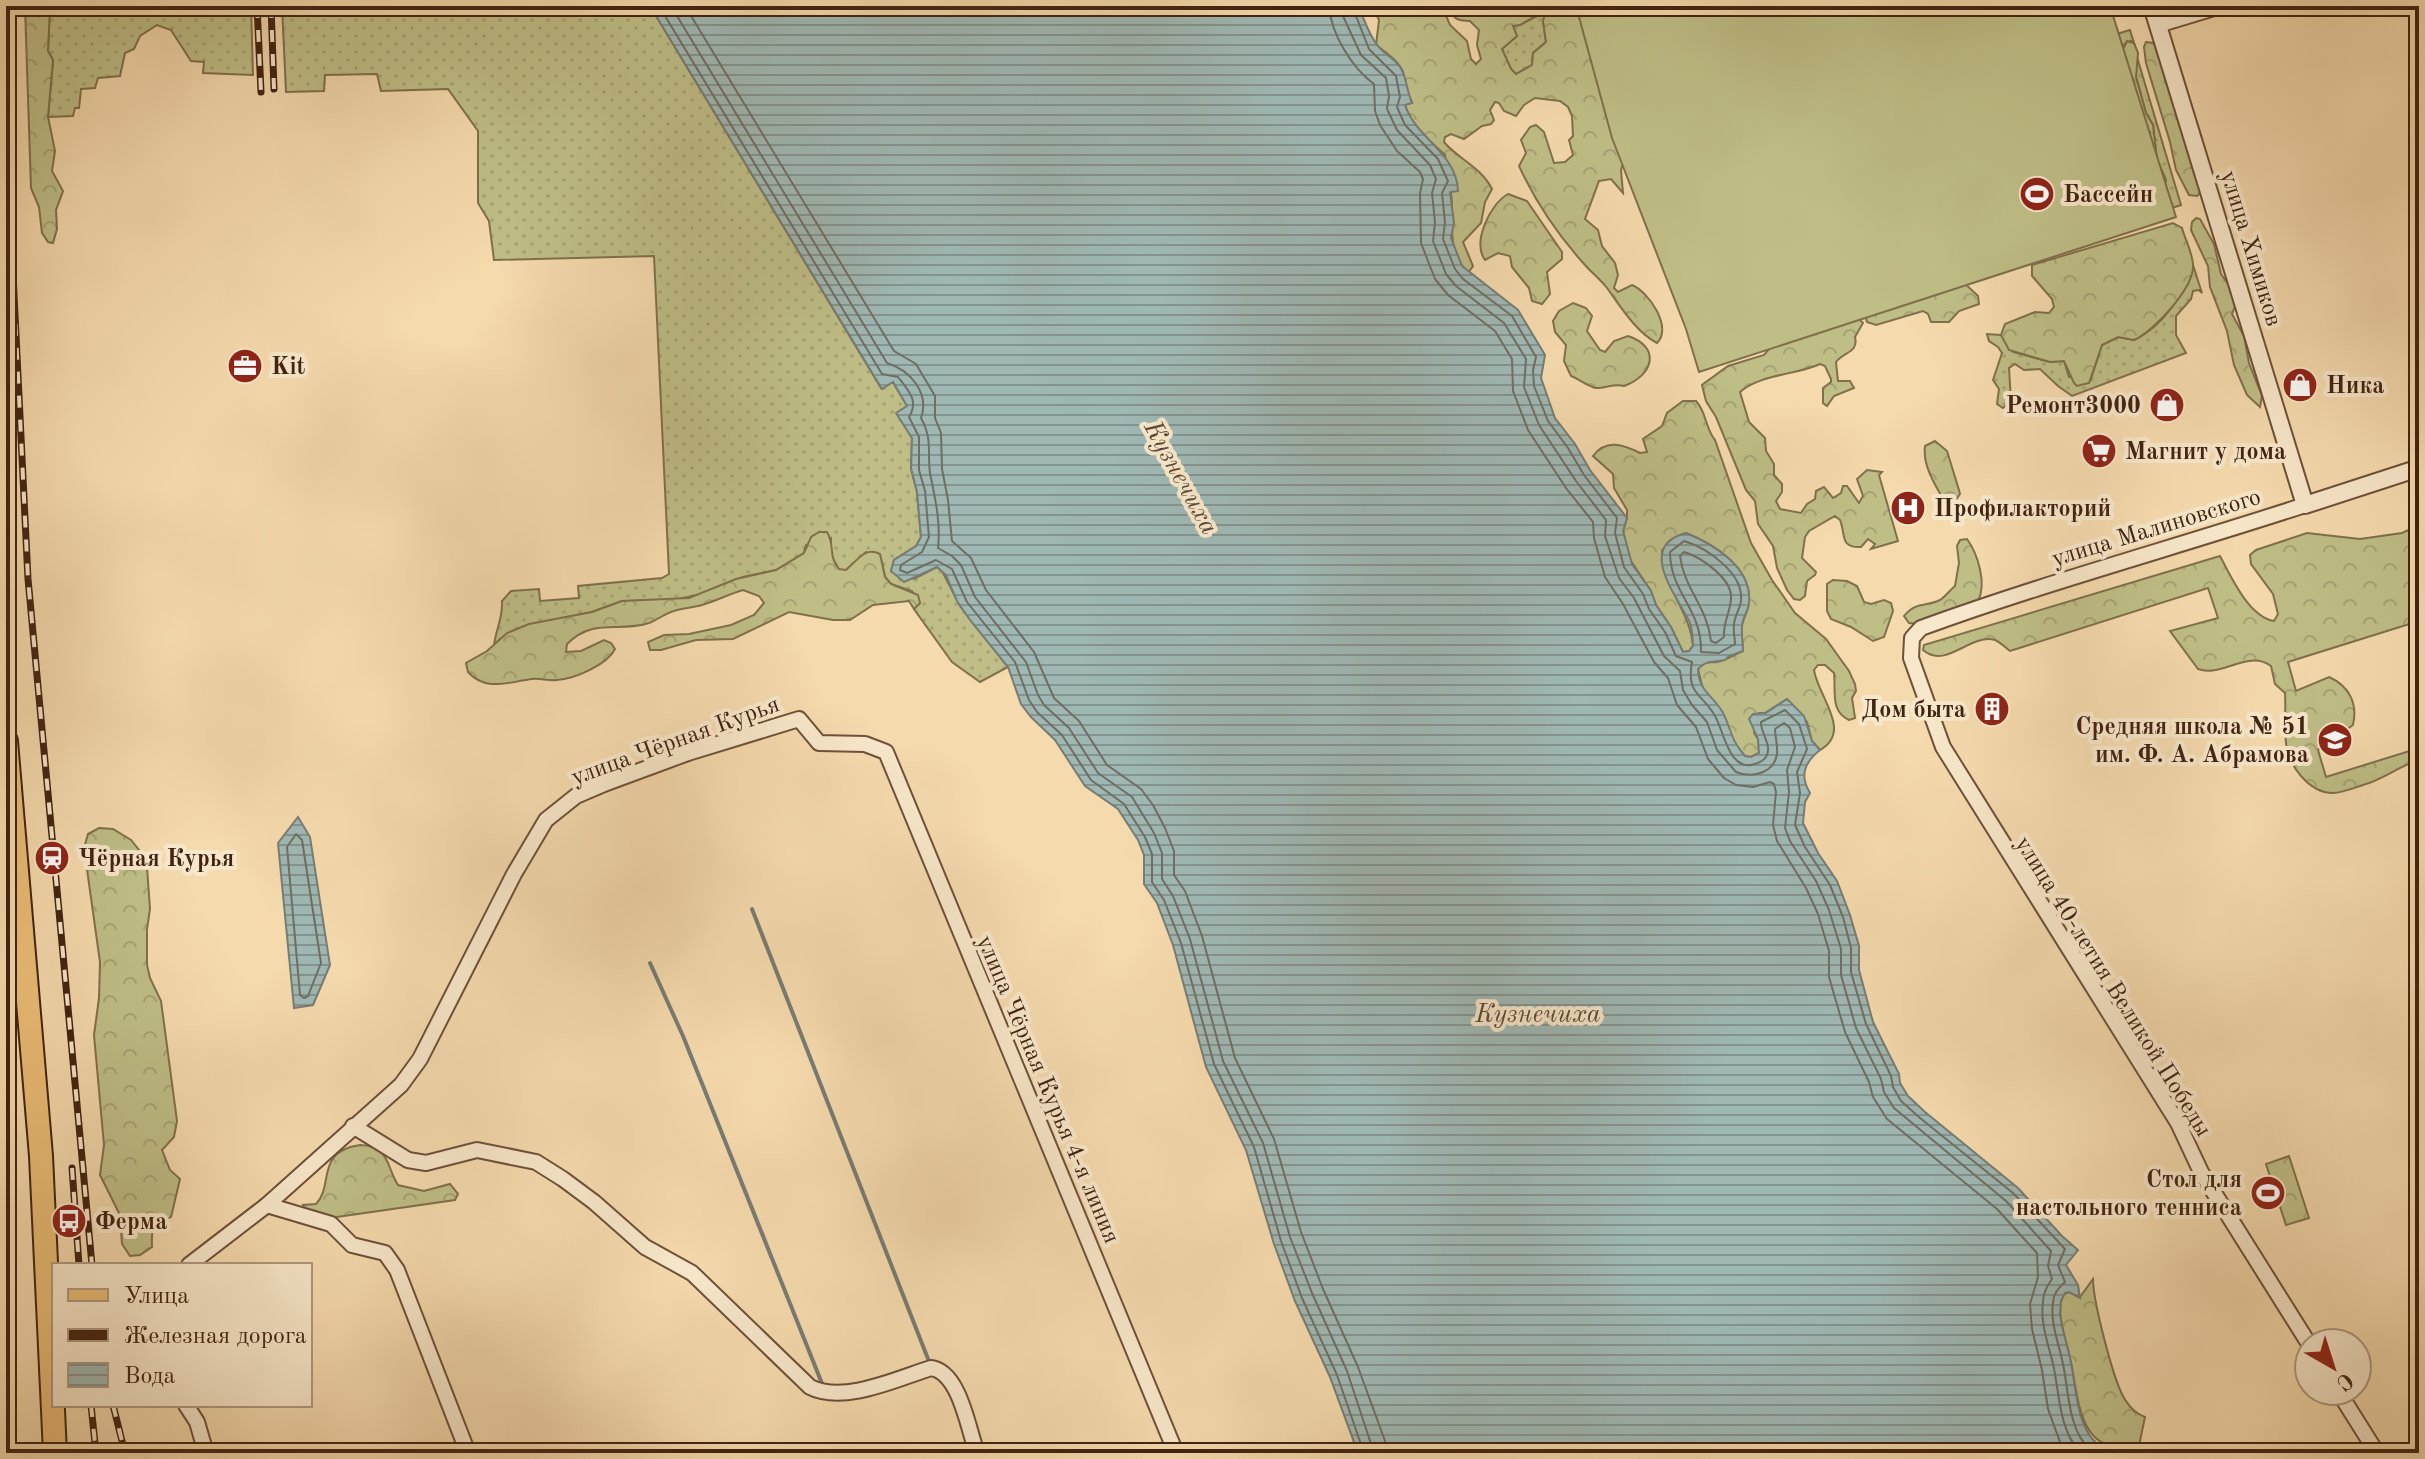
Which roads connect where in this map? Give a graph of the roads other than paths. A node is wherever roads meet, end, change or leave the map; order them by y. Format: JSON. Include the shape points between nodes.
{"nodes":[{"id":1,"x":2152,"y":6,"type":"edge"},
{"id":2,"x":2221,"y":6,"type":"edge"},
{"id":3,"x":2158,"y":25,"type":"junction"},
{"id":4,"x":2419,"y":468,"type":"edge"},
{"id":5,"x":2305,"y":505,"type":"junction"},
{"id":6,"x":1912,"y":638,"type":"joint"},
{"id":7,"x":6,"y":741,"type":"edge"},
{"id":8,"x":877,"y":747,"type":"joint"},
{"id":9,"x":353,"y":1126,"type":"junction"},
{"id":10,"x":267,"y":1205,"type":"junction"},
{"id":11,"x":192,"y":1263,"type":"edge"},
{"id":12,"x":2298,"y":1327,"type":"edge"},
{"id":13,"x":52,"y":1356,"type":"edge"},
{"id":14,"x":54,"y":1407,"type":"edge"},
{"id":15,"x":187,"y":1407,"type":"edge"},
{"id":16,"x":2348,"y":1407,"type":"edge"},
{"id":17,"x":55,"y":1453,"type":"edge"},
{"id":18,"x":206,"y":1453,"type":"edge"},
{"id":19,"x":468,"y":1453,"type":"edge"},
{"id":20,"x":977,"y":1453,"type":"edge"},
{"id":21,"x":1176,"y":1453,"type":"edge"},
{"id":22,"x":2377,"y":1453,"type":"edge"}],
"edges":[{"from":1,"to":3,"type":"street","name":"улица Химиков"},
{"from":2,"to":3,"type":"street"},
{"from":3,"to":5,"type":"street","name":"улица Химиков"},
{"from":4,"to":5,"type":"street","name":"улица Малиновского"},
{"from":5,"to":6,"type":"street","name":"улица Малиновского","via":[[1999,600],[1921,628]]},
{"from":6,"to":12,"type":"street","name":"улица 40-летия Великой Победы","via":[[1911,658],[1943,747]]},
{"from":7,"to":13,"type":"main road","via":[[39,1125]]},
{"from":8,"to":9,"type":"street","name":"улица Чёрная Курья","via":[[819,743],[799,719],[688,753],[576,796],[546,820],[420,1059],[401,1085]]},
{"from":8,"to":21,"type":"street","name":"улица Чёрная Курья 4-я линия","via":[[886,752]]},
{"from":9,"to":10,"type":"street"},
{"from":9,"to":20,"type":"street","via":[[408,1160],[426,1163],[477,1150],[536,1162],[594,1202],[645,1247],[692,1273],[822,1393],[846,1393],[939,1369],[953,1381]]},
{"from":10,"to":11,"type":"street"},
{"from":10,"to":19,"type":"street","via":[[331,1224],[352,1245],[385,1253],[397,1270]]},
{"from":14,"to":17,"type":"main road"},
{"from":15,"to":18,"type":"street"},
{"from":16,"to":22,"type":"street"}]}
